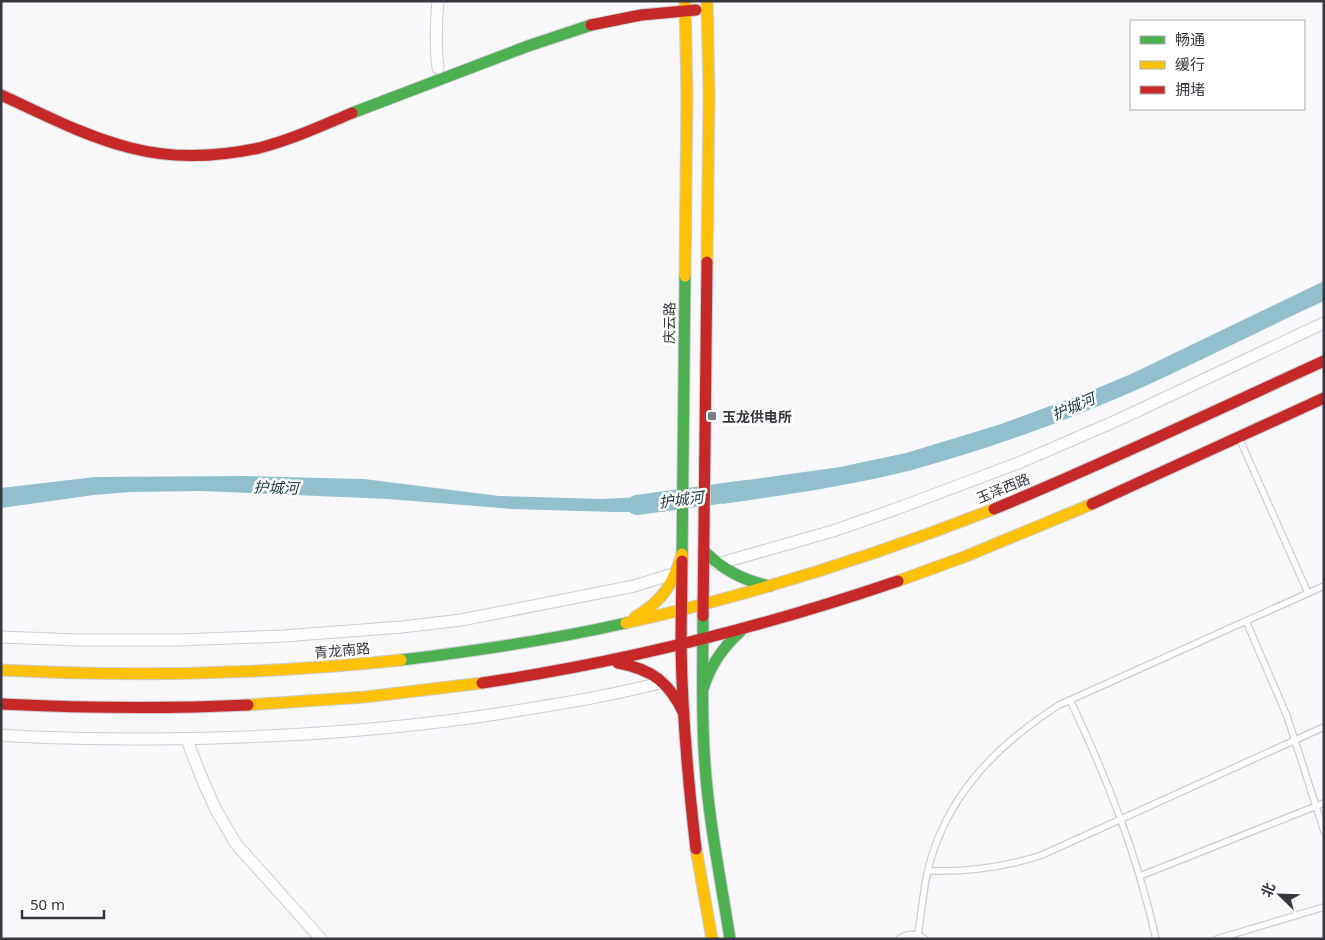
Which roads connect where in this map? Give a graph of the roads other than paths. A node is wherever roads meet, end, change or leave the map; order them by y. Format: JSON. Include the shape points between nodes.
{"nodes":[{"id":1,"x":438,"y":1,"type":"edge"},
{"id":2,"x":656,"y":2,"type":"edge"},
{"id":3,"x":685,"y":6,"type":"edge"},
{"id":4,"x":708,"y":6,"type":"edge"},
{"id":5,"x":578,"y":18,"type":"dead end"},
{"id":6,"x":526,"y":35,"type":"dead end"},
{"id":7,"x":500,"y":45,"type":"dead end"},
{"id":8,"x":438,"y":68,"type":"dead end"},
{"id":9,"x":412,"y":78,"type":"dead end"},
{"id":10,"x":1,"y":84,"type":"edge"},
{"id":11,"x":1,"y":96,"type":"edge"},
{"id":12,"x":35,"y":98,"type":"dead end"},
{"id":13,"x":322,"y":114,"type":"dead end"},
{"id":14,"x":90,"y":122,"type":"dead end"},
{"id":15,"x":287,"y":128,"type":"dead end"},
{"id":16,"x":1324,"y":323,"type":"edge"},
{"id":17,"x":1324,"y":361,"type":"edge"},
{"id":18,"x":1324,"y":398,"type":"edge"},
{"id":19,"x":1239,"y":438,"type":"junction"},
{"id":20,"x":704,"y":551,"type":"junction"},
{"id":21,"x":682,"y":554,"type":"junction"},
{"id":22,"x":717,"y":564,"type":"junction"},
{"id":23,"x":676,"y":573,"type":"junction"},
{"id":24,"x":773,"y":586,"type":"junction"},
{"id":25,"x":1324,"y":586,"type":"edge"},
{"id":26,"x":1308,"y":593,"type":"junction"},
{"id":27,"x":704,"y":605,"type":"junction"},
{"id":28,"x":681,"y":611,"type":"junction"},
{"id":29,"x":1246,"y":621,"type":"junction"},
{"id":30,"x":618,"y":625,"type":"junction"},
{"id":31,"x":743,"y":630,"type":"junction"},
{"id":32,"x":1,"y":637,"type":"edge"},
{"id":33,"x":703,"y":640,"type":"junction"},
{"id":34,"x":681,"y":646,"type":"junction"},
{"id":35,"x":595,"y":665,"type":"junction"},
{"id":36,"x":1,"y":670,"type":"edge"},
{"id":37,"x":663,"y":682,"type":"junction"},
{"id":38,"x":703,"y":689,"type":"junction"},
{"id":39,"x":1070,"y":700,"type":"junction"},
{"id":40,"x":1,"y":704,"type":"edge"},
{"id":41,"x":684,"y":714,"type":"junction"},
{"id":42,"x":1324,"y":727,"type":"edge"},
{"id":43,"x":1,"y":736,"type":"edge"},
{"id":44,"x":187,"y":739,"type":"junction"},
{"id":45,"x":1295,"y":740,"type":"junction"},
{"id":46,"x":1324,"y":803,"type":"edge"},
{"id":47,"x":1316,"y":806,"type":"junction"},
{"id":48,"x":1121,"y":819,"type":"junction"},
{"id":49,"x":1324,"y":831,"type":"edge"},
{"id":50,"x":928,"y":871,"type":"junction"},
{"id":51,"x":1140,"y":876,"type":"junction"},
{"id":52,"x":1324,"y":907,"type":"edge"},
{"id":53,"x":918,"y":935,"type":"junction"},
{"id":54,"x":321,"y":939,"type":"edge"},
{"id":55,"x":712,"y":939,"type":"edge"},
{"id":56,"x":730,"y":939,"type":"edge"},
{"id":57,"x":899,"y":939,"type":"edge"},
{"id":58,"x":925,"y":939,"type":"edge"},
{"id":59,"x":1156,"y":939,"type":"edge"},
{"id":60,"x":1217,"y":939,"type":"edge"}],
"edges":[{"from":1,"to":8,"type":"street","via":[[435,26]]},
{"from":2,"to":5,"type":"main road"},
{"from":3,"to":4,"type":"main road"},
{"from":3,"to":11,"type":"main road","via":[[567,32],[282,141],[234,153],[181,156],[128,148],[94,137]]},
{"from":3,"to":21,"type":"main road","name":"庆云路"},
{"from":4,"to":20,"type":"main road","via":[[710,94]]},
{"from":6,"to":7,"type":"main road"},
{"from":9,"to":13,"type":"main road"},
{"from":10,"to":12,"type":"main road"},
{"from":14,"to":15,"type":"main road","via":[[131,137],[190,145],[248,140]]},
{"from":16,"to":22,"type":"street","via":[[1134,413],[1021,462],[842,528]]},
{"from":17,"to":24,"type":"main road","name":"玉泽西路","via":[[1147,444],[1010,502],[880,551]]},
{"from":18,"to":19,"type":"main road"},
{"from":19,"to":26,"type":"lane"},
{"from":19,"to":31,"type":"main road","via":[[1095,503],[957,559],[843,600]]},
{"from":20,"to":22,"type":"main road"},
{"from":20,"to":27,"type":"main road"},
{"from":21,"to":23,"type":"main road"},
{"from":21,"to":28,"type":"main road","name":"庆云路"},
{"from":22,"to":24,"type":"main road","via":[[744,579]]},
{"from":23,"to":30,"type":"main road","via":[[656,604]]},
{"from":23,"to":32,"type":"street","via":[[634,586],[461,620],[352,632],[180,640]]},
{"from":24,"to":27,"type":"main road","name":"玉泽西路"},
{"from":25,"to":26,"type":"lane"},
{"from":26,"to":29,"type":"lane"},
{"from":27,"to":28,"type":"main road","name":"玉泽西路"},
{"from":27,"to":33,"type":"main road"},
{"from":28,"to":30,"type":"main road","name":"青龙南路"},
{"from":28,"to":34,"type":"main road","name":"庆云路"},
{"from":29,"to":39,"type":"lane"},
{"from":29,"to":45,"type":"lane"},
{"from":30,"to":36,"type":"main road","name":"青龙南路","via":[[526,643],[345,666],[172,673]]},
{"from":31,"to":33,"type":"main road"},
{"from":31,"to":38,"type":"main road","via":[[720,652]]},
{"from":33,"to":34,"type":"main road"},
{"from":33,"to":38,"type":"main road"},
{"from":34,"to":35,"type":"main road"},
{"from":34,"to":41,"type":"main road","name":"庆云路"},
{"from":35,"to":37,"type":"main road","via":[[632,665]]},
{"from":35,"to":40,"type":"main road","via":[[531,677],[356,699],[207,707]]},
{"from":37,"to":41,"type":"main road","via":[[676,697]]},
{"from":37,"to":44,"type":"street","via":[[545,706],[421,724]]},
{"from":38,"to":56,"type":"main road","via":[[708,793]]},
{"from":39,"to":48,"type":"lane"},
{"from":39,"to":50,"type":"lane","via":[[1027,727],[981,768],[948,817]]},
{"from":41,"to":55,"type":"main road","name":"庆云路","via":[[696,839]]},
{"from":42,"to":45,"type":"lane"},
{"from":43,"to":44,"type":"street"},
{"from":44,"to":54,"type":"street","via":[[216,810],[236,844]]},
{"from":45,"to":47,"type":"lane"},
{"from":45,"to":48,"type":"lane"},
{"from":46,"to":47,"type":"lane"},
{"from":47,"to":49,"type":"lane"},
{"from":47,"to":51,"type":"lane"},
{"from":48,"to":50,"type":"lane","via":[[1020,863],[951,872]]},
{"from":48,"to":51,"type":"lane"},
{"from":50,"to":53,"type":"lane"},
{"from":51,"to":59,"type":"lane"},
{"from":52,"to":60,"type":"lane"},
{"from":53,"to":57,"type":"lane","via":[[910,934]]},
{"from":53,"to":58,"type":"lane"}]}
